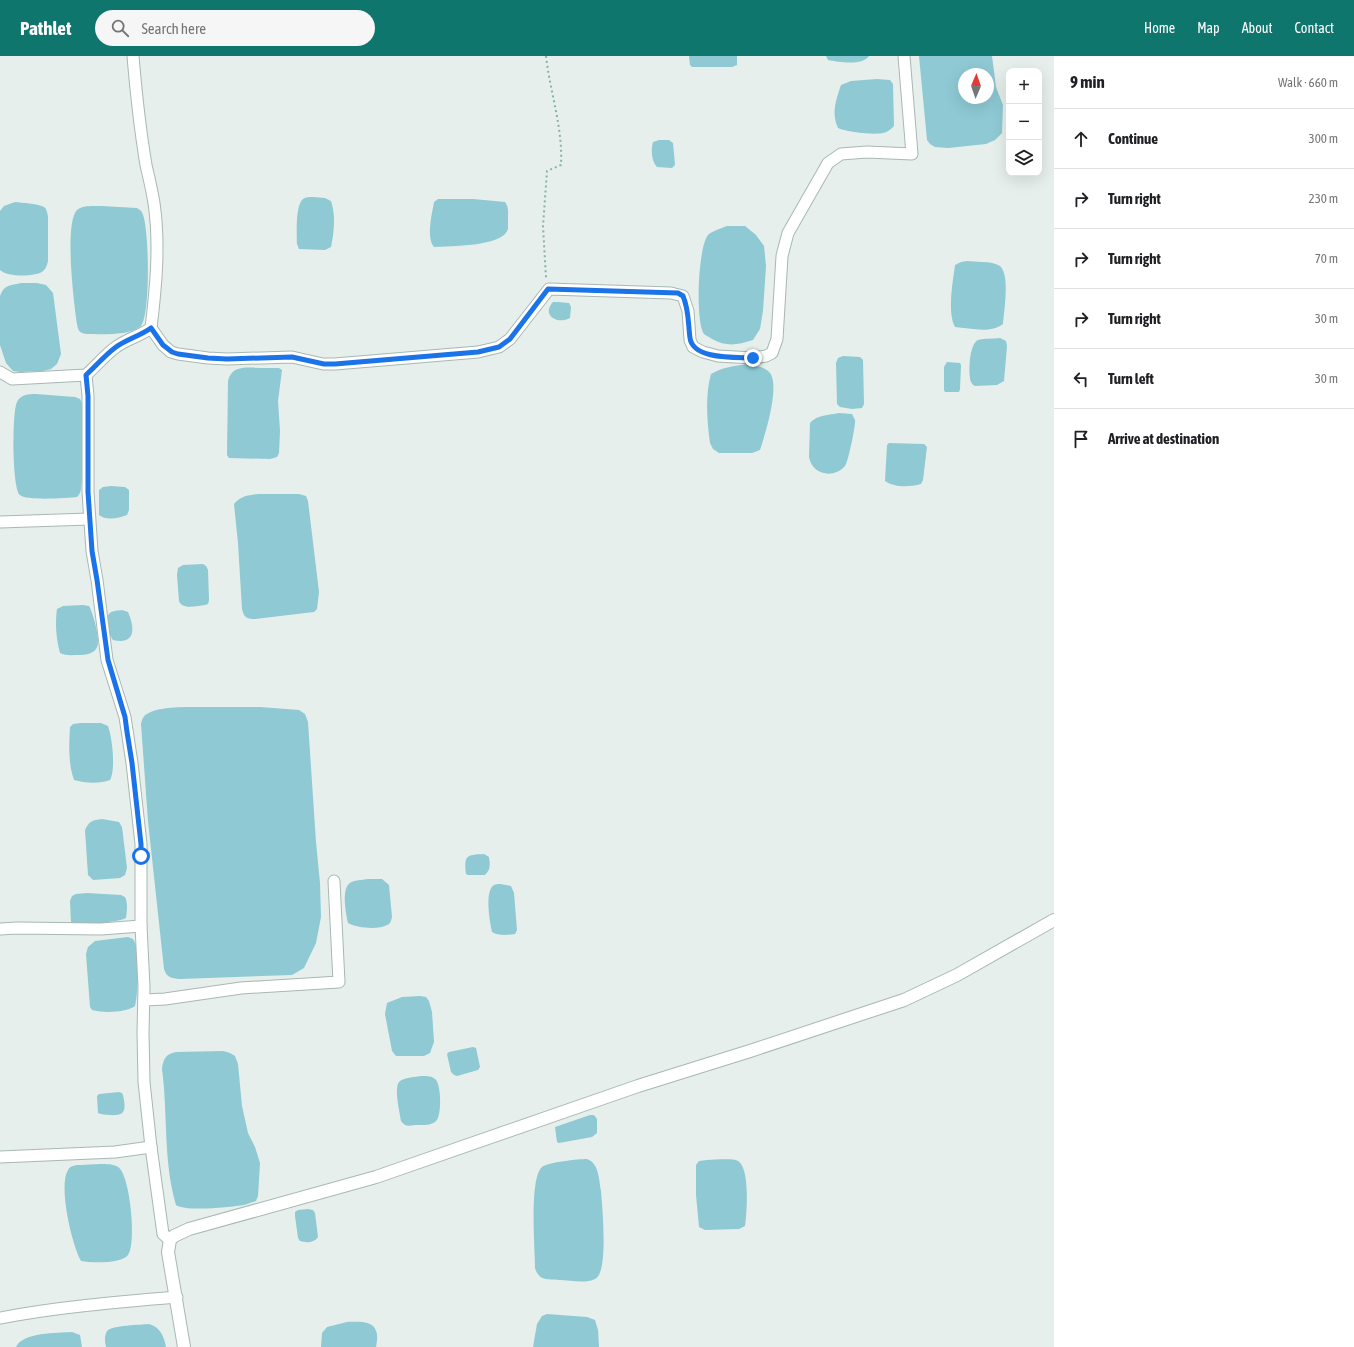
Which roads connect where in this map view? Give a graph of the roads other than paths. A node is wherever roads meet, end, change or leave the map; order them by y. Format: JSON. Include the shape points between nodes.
{"nodes":[{"id":1,"x":133,"y":56,"type":"edge"},
{"id":2,"x":904,"y":56,"type":"edge"},
{"id":3,"x":151,"y":328,"type":"junction"},
{"id":4,"x":0,"y":372,"type":"edge"},
{"id":5,"x":86,"y":375,"type":"junction"},
{"id":6,"x":89,"y":520,"type":"junction"},
{"id":7,"x":0,"y":522,"type":"edge"},
{"id":8,"x":334,"y":881,"type":"dead end"},
{"id":9,"x":1054,"y":920,"type":"edge"},
{"id":10,"x":141,"y":926,"type":"junction"},
{"id":11,"x":0,"y":930,"type":"edge"},
{"id":12,"x":144,"y":1000,"type":"junction"},
{"id":13,"x":151,"y":1147,"type":"junction"},
{"id":14,"x":0,"y":1158,"type":"edge"},
{"id":15,"x":170,"y":1240,"type":"junction"},
{"id":16,"x":176,"y":1297,"type":"junction"},
{"id":17,"x":0,"y":1318,"type":"edge"},
{"id":18,"x":184,"y":1347,"type":"edge"}],
"edges":[{"from":1,"to":3,"type":"street","via":[[138,111],[156,223],[156,283]]},
{"from":2,"to":3,"type":"street","via":[[912,154],[841,154],[828,163],[788,233],[782,256],[777,339],[772,353],[766,356],[718,356],[693,347],[686,302],[678,293],[548,289],[510,339],[499,347],[478,352],[335,364],[292,357],[208,358],[172,352],[159,341]]},
{"from":3,"to":5,"type":"street","via":[[116,347]]},
{"from":4,"to":5,"type":"street","via":[[12,379]]},
{"from":5,"to":6,"type":"street"},
{"from":6,"to":7,"type":"street"},
{"from":6,"to":10,"type":"street","via":[[108,660],[125,717],[132,763],[141,844]]},
{"from":8,"to":12,"type":"street","via":[[339,982],[241,988]]},
{"from":9,"to":15,"type":"street","via":[[957,975],[904,1000],[638,1086],[383,1174],[189,1228]]},
{"from":10,"to":11,"type":"street"},
{"from":10,"to":12,"type":"street"},
{"from":12,"to":13,"type":"street","via":[[144,1082]]},
{"from":13,"to":14,"type":"street","via":[[115,1152]]},
{"from":13,"to":15,"type":"street","via":[[162,1234]]},
{"from":15,"to":16,"type":"street","via":[[169,1259]]},
{"from":16,"to":17,"type":"street","via":[[53,1309]]},
{"from":16,"to":18,"type":"street"}]}
